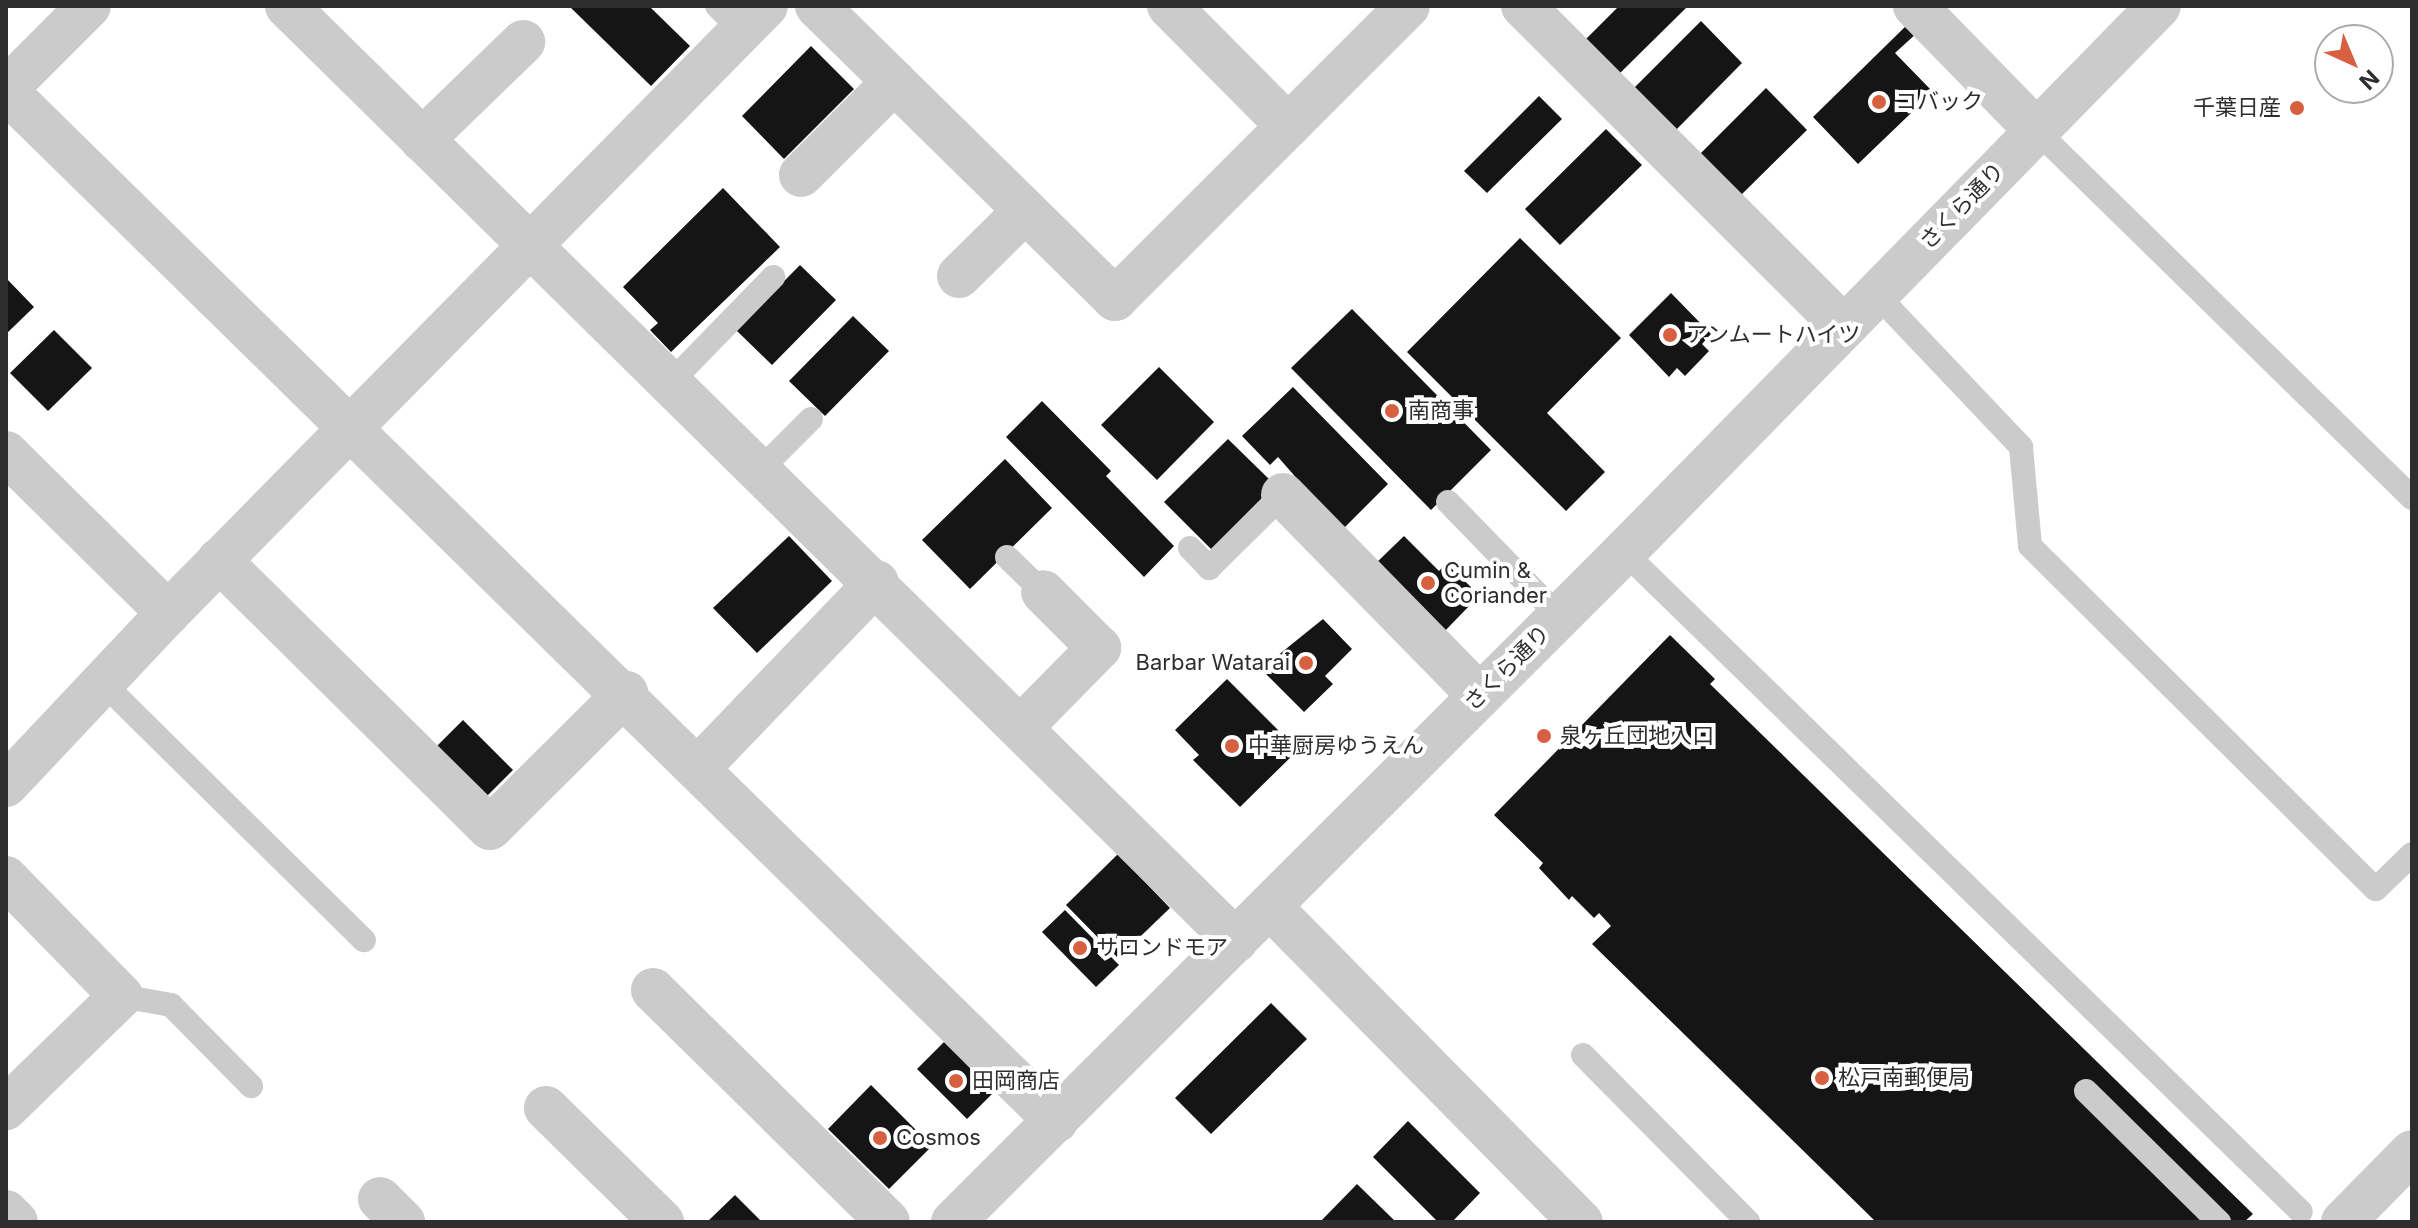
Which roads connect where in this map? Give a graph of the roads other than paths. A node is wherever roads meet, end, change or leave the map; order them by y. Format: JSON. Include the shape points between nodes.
{"nodes":[{"id":1,"x":89,"y":6,"type":"edge"},
{"id":2,"x":817,"y":6,"type":"edge"},
{"id":3,"x":1169,"y":6,"type":"edge"},
{"id":4,"x":1408,"y":6,"type":"edge"},
{"id":5,"x":1523,"y":6,"type":"edge"},
{"id":6,"x":1915,"y":6,"type":"edge"},
{"id":7,"x":2159,"y":6,"type":"edge"},
{"id":8,"x":300,"y":10,"type":"edge"},
{"id":9,"x":742,"y":14,"type":"edge"},
{"id":10,"x":523,"y":42,"type":"dead end"},
{"id":11,"x":894,"y":82,"type":"junction"},
{"id":12,"x":6,"y":90,"type":"edge"},
{"id":13,"x":1288,"y":126,"type":"junction"},
{"id":14,"x":2036,"y":130,"type":"junction"},
{"id":15,"x":422,"y":140,"type":"junction"},
{"id":16,"x":801,"y":175,"type":"dead end"},
{"id":17,"x":1025,"y":211,"type":"junction"},
{"id":18,"x":529,"y":247,"type":"junction"},
{"id":19,"x":959,"y":276,"type":"dead end"},
{"id":20,"x":773,"y":277,"type":"dead end"},
{"id":21,"x":1876,"y":294,"type":"junction"},
{"id":22,"x":1844,"y":327,"type":"junction"},
{"id":23,"x":670,"y":383,"type":"junction"},
{"id":24,"x":811,"y":419,"type":"dead end"},
{"id":25,"x":349,"y":429,"type":"junction"},
{"id":26,"x":6,"y":453,"type":"edge"},
{"id":27,"x":760,"y":470,"type":"junction"},
{"id":28,"x":1283,"y":495,"type":"joint"},
{"id":29,"x":2412,"y":498,"type":"edge"},
{"id":30,"x":1448,"y":502,"type":"dead end"},
{"id":31,"x":1190,"y":548,"type":"dead end"},
{"id":32,"x":1624,"y":552,"type":"junction"},
{"id":33,"x":1007,"y":557,"type":"dead end"},
{"id":34,"x":219,"y":560,"type":"junction"},
{"id":35,"x":877,"y":582,"type":"junction"},
{"id":36,"x":1043,"y":592,"type":"joint"},
{"id":37,"x":168,"y":613,"type":"junction"},
{"id":38,"x":1559,"y":616,"type":"junction"},
{"id":39,"x":104,"y":684,"type":"junction"},
{"id":40,"x":626,"y":693,"type":"junction"},
{"id":41,"x":1480,"y":696,"type":"junction"},
{"id":42,"x":1022,"y":726,"type":"junction"},
{"id":43,"x":700,"y":766,"type":"junction"},
{"id":44,"x":6,"y":785,"type":"edge"},
{"id":45,"x":2412,"y":854,"type":"edge"},
{"id":46,"x":6,"y":878,"type":"edge"},
{"id":47,"x":1270,"y":907,"type":"junction"},
{"id":48,"x":364,"y":940,"type":"dead end"},
{"id":49,"x":1236,"y":941,"type":"junction"},
{"id":50,"x":653,"y":990,"type":"dead end"},
{"id":51,"x":121,"y":996,"type":"junction"},
{"id":52,"x":1583,"y":1055,"type":"dead end"},
{"id":53,"x":251,"y":1086,"type":"dead end"},
{"id":54,"x":2086,"y":1091,"type":"dead end"},
{"id":55,"x":6,"y":1108,"type":"edge"},
{"id":56,"x":546,"y":1108,"type":"dead end"},
{"id":57,"x":1056,"y":1121,"type":"junction"},
{"id":58,"x":2412,"y":1152,"type":"edge"},
{"id":59,"x":6,"y":1212,"type":"edge"},
{"id":60,"x":2301,"y":1212,"type":"dead end"},
{"id":61,"x":16,"y":1222,"type":"edge"},
{"id":62,"x":662,"y":1222,"type":"edge"},
{"id":63,"x":888,"y":1222,"type":"edge"},
{"id":64,"x":953,"y":1222,"type":"edge"},
{"id":65,"x":1581,"y":1222,"type":"edge"},
{"id":66,"x":1748,"y":1222,"type":"edge"},
{"id":67,"x":2219,"y":1222,"type":"edge"},
{"id":68,"x":2343,"y":1222,"type":"edge"}],
"edges":[{"from":1,"to":12,"type":"street"},
{"from":2,"to":11,"type":"street"},
{"from":3,"to":13,"type":"street"},
{"from":4,"to":13,"type":"street"},
{"from":5,"to":22,"type":"street"},
{"from":6,"to":14,"type":"street"},
{"from":7,"to":14,"type":"street","name":"さくら通り"},
{"from":8,"to":15,"type":"street"},
{"from":9,"to":18,"type":"street"},
{"from":10,"to":15,"type":"street"},
{"from":11,"to":16,"type":"street"},
{"from":11,"to":17,"type":"street"},
{"from":12,"to":25,"type":"street"},
{"from":13,"to":17,"type":"street","via":[[1115,299]]},
{"from":14,"to":21,"type":"street","name":"さくら通り"},
{"from":14,"to":29,"type":"lane"},
{"from":15,"to":18,"type":"street"},
{"from":17,"to":19,"type":"street"},
{"from":18,"to":23,"type":"street"},
{"from":18,"to":25,"type":"street"},
{"from":20,"to":23,"type":"lane"},
{"from":21,"to":22,"type":"street","name":"さくら通り"},
{"from":21,"to":45,"type":"lane","via":[[2021,447],[2030,546],[2376,889]]},
{"from":22,"to":32,"type":"street","name":"さくら通り"},
{"from":23,"to":27,"type":"street"},
{"from":24,"to":27,"type":"lane"},
{"from":25,"to":34,"type":"street"},
{"from":25,"to":40,"type":"street"},
{"from":26,"to":37,"type":"street"},
{"from":27,"to":35,"type":"street"},
{"from":28,"to":31,"type":"lane","via":[[1209,568]]},
{"from":28,"to":41,"type":"street"},
{"from":30,"to":38,"type":"lane"},
{"from":32,"to":38,"type":"street","name":"さくら通り"},
{"from":32,"to":60,"type":"lane"},
{"from":33,"to":36,"type":"lane"},
{"from":34,"to":37,"type":"street"},
{"from":34,"to":40,"type":"street","via":[[490,828]]},
{"from":35,"to":42,"type":"street"},
{"from":35,"to":43,"type":"street"},
{"from":36,"to":42,"type":"street","via":[[1099,648]]},
{"from":37,"to":39,"type":"street"},
{"from":38,"to":41,"type":"street","name":"さくら通り"},
{"from":39,"to":44,"type":"street"},
{"from":39,"to":48,"type":"lane"},
{"from":40,"to":43,"type":"street"},
{"from":41,"to":47,"type":"street","name":"さくら通り"},
{"from":42,"to":49,"type":"street"},
{"from":43,"to":57,"type":"street"},
{"from":46,"to":51,"type":"street"},
{"from":47,"to":49,"type":"street","name":"さくら通り"},
{"from":47,"to":65,"type":"street"},
{"from":49,"to":57,"type":"street","name":"さくら通り"},
{"from":50,"to":63,"type":"street"},
{"from":51,"to":53,"type":"lane","via":[[171,1005]]},
{"from":51,"to":55,"type":"street"},
{"from":52,"to":66,"type":"lane"},
{"from":54,"to":67,"type":"lane"},
{"from":56,"to":62,"type":"street"},
{"from":57,"to":64,"type":"street","name":"さくら通り"},
{"from":58,"to":68,"type":"street"},
{"from":59,"to":61,"type":"street"}]}
